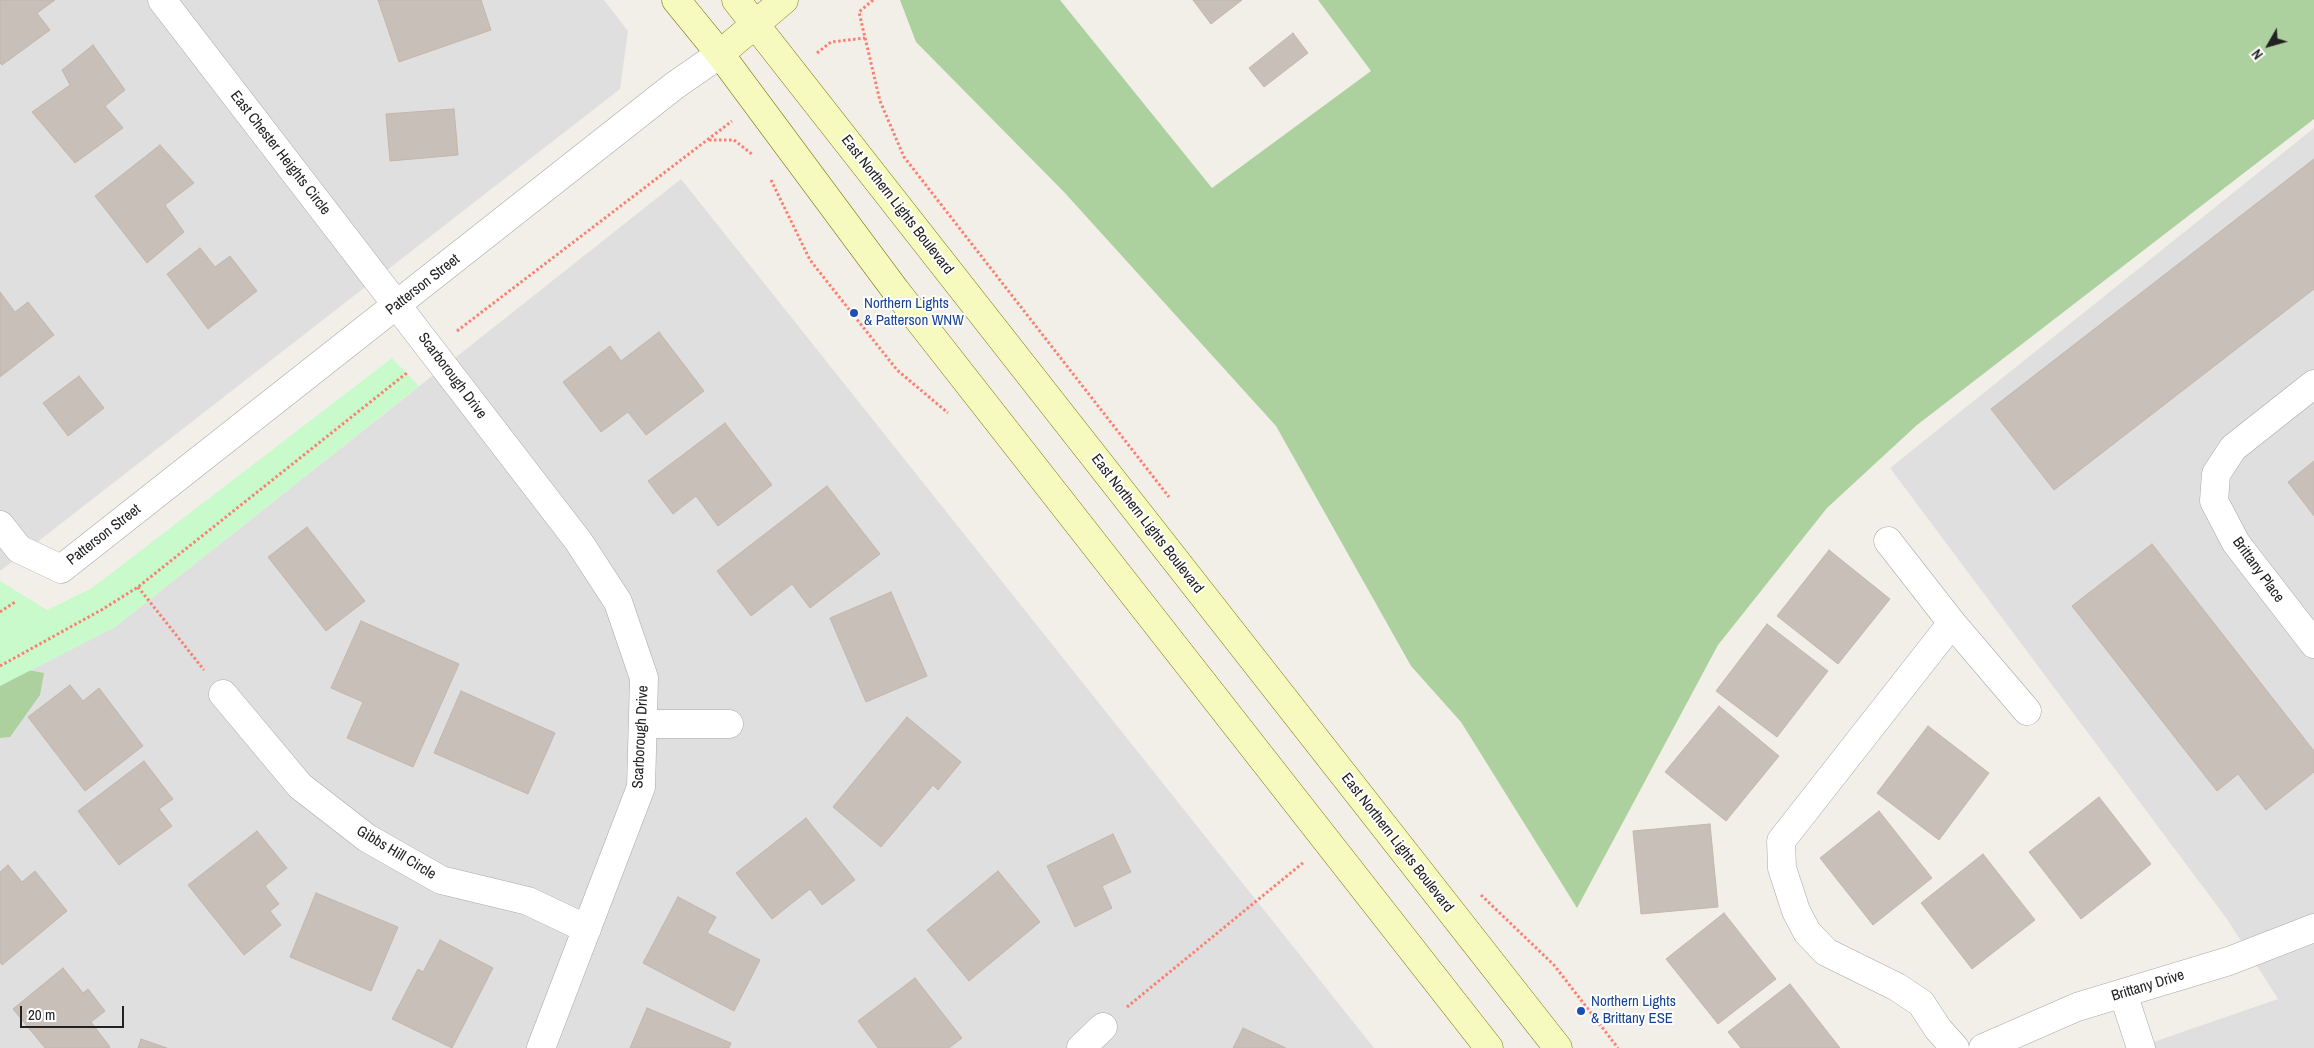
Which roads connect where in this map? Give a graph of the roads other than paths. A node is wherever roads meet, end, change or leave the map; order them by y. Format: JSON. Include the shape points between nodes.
{"nodes":[{"id":1,"x":162,"y":0,"type":"edge"},
{"id":2,"x":676,"y":0,"type":"edge"},
{"id":3,"x":736,"y":0,"type":"edge"},
{"id":4,"x":784,"y":0,"type":"edge"},
{"id":5,"x":755,"y":24,"type":"junction"},
{"id":6,"x":720,"y":54,"type":"junction"},
{"id":7,"x":398,"y":305,"type":"junction"},
{"id":8,"x":2314,"y":384,"type":"edge"},
{"id":9,"x":0,"y":525,"type":"edge"},
{"id":10,"x":1888,"y":541,"type":"dead end"},
{"id":11,"x":1952,"y":623,"type":"junction"},
{"id":12,"x":2314,"y":644,"type":"edge"},
{"id":13,"x":223,"y":694,"type":"road end"},
{"id":14,"x":2027,"y":711,"type":"dead end"},
{"id":15,"x":643,"y":724,"type":"junction"},
{"id":16,"x":729,"y":724,"type":"dead end"},
{"id":17,"x":2314,"y":928,"type":"edge"},
{"id":18,"x":587,"y":929,"type":"junction"},
{"id":19,"x":2123,"y":993,"type":"junction"},
{"id":20,"x":1103,"y":1027,"type":"road end"},
{"id":21,"x":542,"y":1048,"type":"edge"},
{"id":22,"x":1081,"y":1048,"type":"edge"},
{"id":23,"x":1490,"y":1048,"type":"edge"},
{"id":24,"x":1558,"y":1048,"type":"edge"},
{"id":25,"x":1955,"y":1048,"type":"edge"},
{"id":26,"x":1983,"y":1048,"type":"edge"},
{"id":27,"x":2141,"y":1048,"type":"edge"}],
"edges":[{"from":1,"to":7,"type":"street","name":"East Chester Heights Circle"},
{"from":2,"to":6,"type":"main road"},
{"from":3,"to":5,"type":"main road","name":"East Northern Lights Boulevard"},
{"from":4,"to":5,"type":"main road","name":"Patterson Street"},
{"from":5,"to":6,"type":"main road","name":"Patterson Street"},
{"from":5,"to":24,"type":"main road","name":"East Northern Lights Boulevard"},
{"from":6,"to":7,"type":"street","name":"Patterson Street","via":[[674,86]]},
{"from":6,"to":23,"type":"main road","via":[[896,291]]},
{"from":7,"to":9,"type":"street","name":"Patterson Street","via":[[61,569],[19,549]]},
{"from":7,"to":15,"type":"street","name":"Scarborough Drive","via":[[579,542],[618,602],[644,678]]},
{"from":8,"to":12,"type":"street","name":"Brittany Place","via":[[2233,448],[2216,474],[2214,501],[2236,543]]},
{"from":10,"to":11,"type":"street"},
{"from":11,"to":14,"type":"street"},
{"from":11,"to":25,"type":"street","via":[[1781,840],[1782,868],[1796,911],[1807,932],[1826,952],[1897,987],[1921,1003]]},
{"from":13,"to":18,"type":"street","name":"Gibbs Hill Circle","via":[[300,786],[367,838],[442,880],[528,901]]},
{"from":15,"to":16,"type":"street"},
{"from":15,"to":18,"type":"street","name":"Scarborough Drive","via":[[641,787]]},
{"from":17,"to":19,"type":"street","name":"Brittany Drive","via":[[2229,961]]},
{"from":18,"to":21,"type":"street","name":"Scarborough Drive"},
{"from":19,"to":26,"type":"street","name":"Brittany Drive","via":[[2077,1007]]},
{"from":19,"to":27,"type":"street"},
{"from":20,"to":22,"type":"street"}]}
